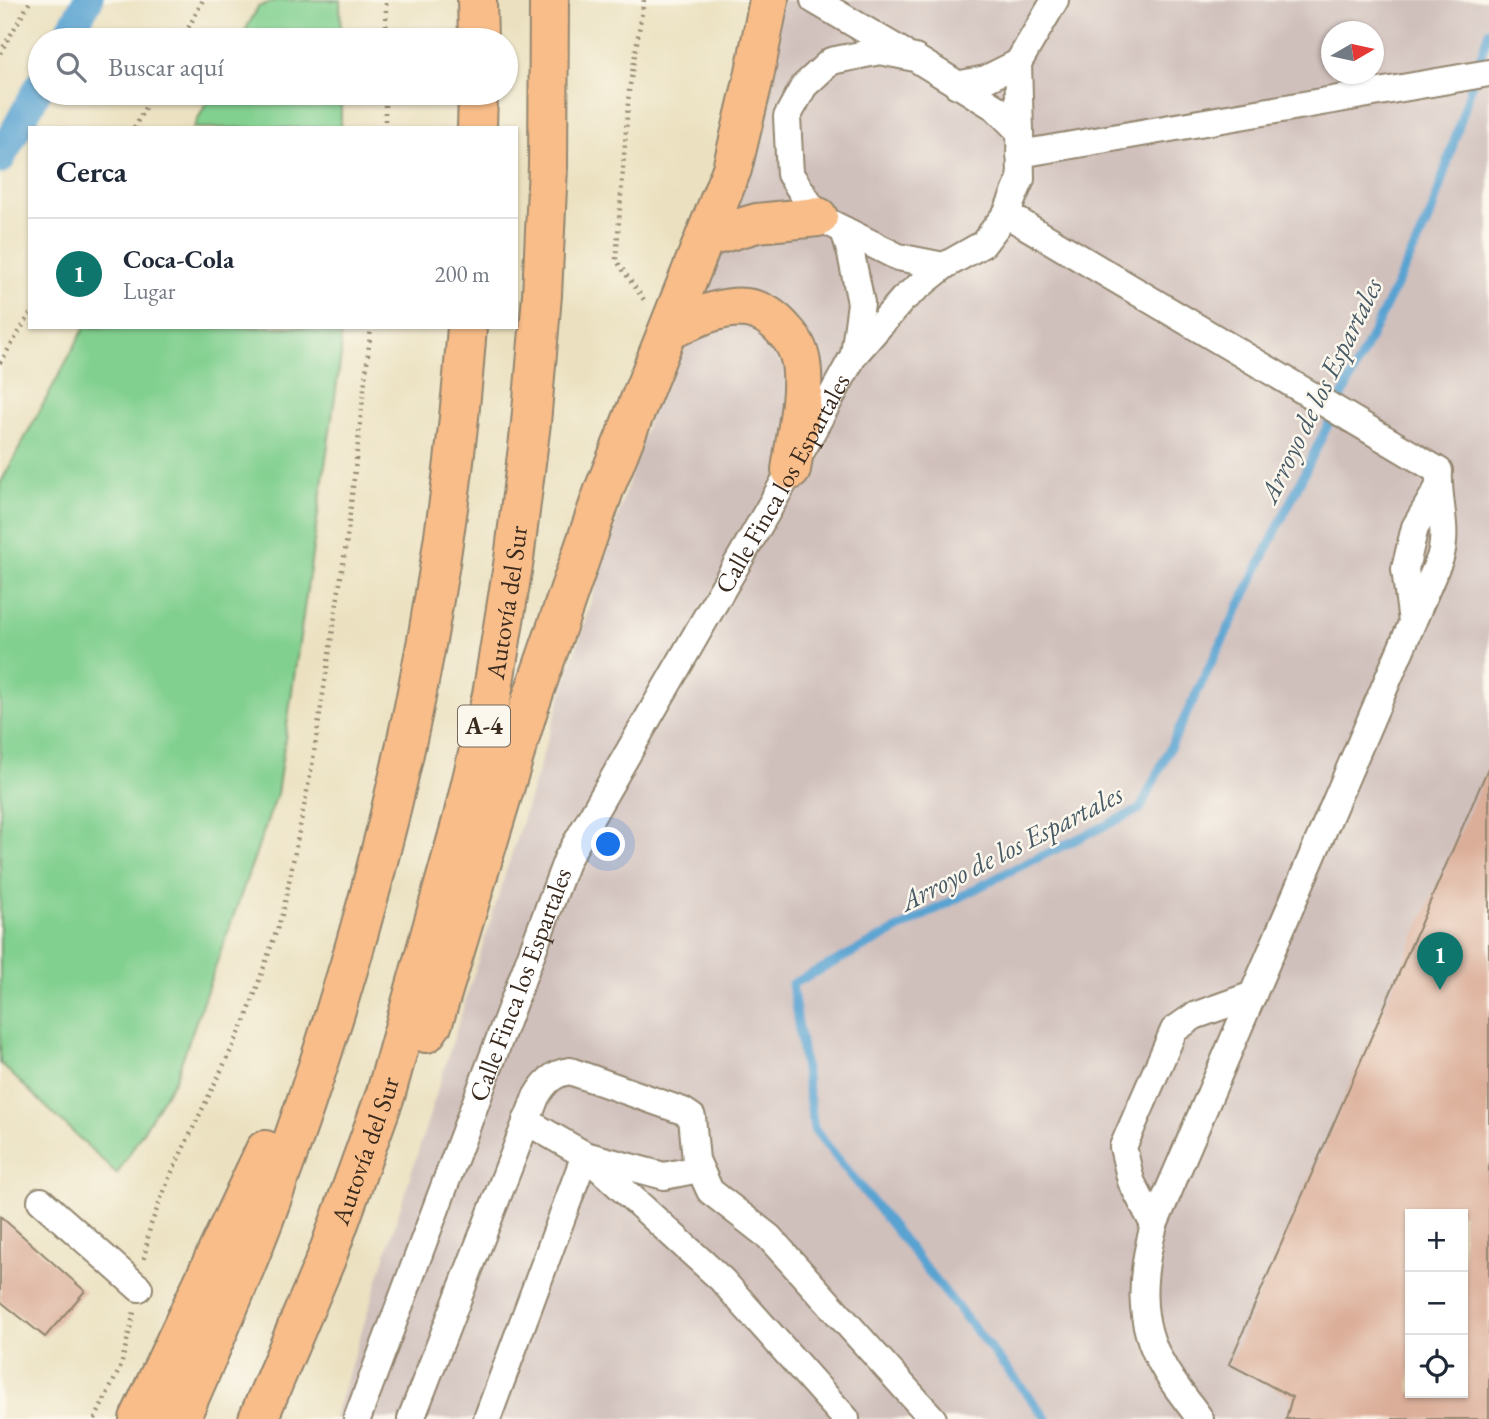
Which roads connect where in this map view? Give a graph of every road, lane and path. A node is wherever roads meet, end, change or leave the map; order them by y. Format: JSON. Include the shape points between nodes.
{"nodes":[{"id":1,"x":31,"y":0,"type":"edge"},
{"id":2,"x":203,"y":0,"type":"edge"},
{"id":3,"x":386,"y":0,"type":"edge"},
{"id":4,"x":477,"y":0,"type":"edge"},
{"id":5,"x":549,"y":0,"type":"edge"},
{"id":6,"x":644,"y":0,"type":"edge"},
{"id":7,"x":769,"y":0,"type":"edge"},
{"id":8,"x":814,"y":0,"type":"edge"},
{"id":9,"x":1055,"y":0,"type":"edge"},
{"id":10,"x":188,"y":28,"type":"edge"},
{"id":11,"x":386,"y":28,"type":"edge"},
{"id":12,"x":478,"y":28,"type":"edge"},
{"id":13,"x":0,"y":53,"type":"edge"},
{"id":14,"x":915,"y":58,"type":"junction"},
{"id":15,"x":1018,"y":63,"type":"junction"},
{"id":16,"x":1489,"y":73,"type":"edge"},
{"id":17,"x":957,"y":85,"type":"junction"},
{"id":18,"x":146,"y":105,"type":"edge"},
{"id":19,"x":386,"y":105,"type":"edge"},
{"id":20,"x":478,"y":105,"type":"edge"},
{"id":21,"x":135,"y":126,"type":"edge"},
{"id":22,"x":385,"y":126,"type":"edge"},
{"id":23,"x":477,"y":126,"type":"edge"},
{"id":24,"x":1020,"y":143,"type":"junction"},
{"id":25,"x":1006,"y":215,"type":"junction"},
{"id":26,"x":831,"y":224,"type":"junction"},
{"id":27,"x":705,"y":238,"type":"junction"},
{"id":28,"x":944,"y":266,"type":"junction"},
{"id":29,"x":28,"y":317,"type":"edge"},
{"id":30,"x":371,"y":329,"type":"edge"},
{"id":31,"x":467,"y":329,"type":"edge"},
{"id":32,"x":668,"y":331,"type":"junction"},
{"id":33,"x":854,"y":355,"type":"junction"},
{"id":34,"x":0,"y":363,"type":"edge"},
{"id":35,"x":791,"y":470,"type":"junction"},
{"id":36,"x":1253,"y":995,"type":"junction"},
{"id":37,"x":386,"y":1093,"type":"junction"},
{"id":38,"x":306,"y":1104,"type":"junction"},
{"id":39,"x":526,"y":1121,"type":"junction"},
{"id":40,"x":585,"y":1155,"type":"junction"},
{"id":41,"x":699,"y":1169,"type":"junction"},
{"id":42,"x":41,"y":1201,"type":"dead end"},
{"id":43,"x":1154,"y":1226,"type":"junction"},
{"id":44,"x":139,"y":1288,"type":"junction"},
{"id":45,"x":95,"y":1419,"type":"edge"},
{"id":46,"x":139,"y":1419,"type":"edge"},
{"id":47,"x":180,"y":1419,"type":"edge"},
{"id":48,"x":258,"y":1419,"type":"edge"},
{"id":49,"x":358,"y":1419,"type":"edge"},
{"id":50,"x":411,"y":1419,"type":"edge"},
{"id":51,"x":487,"y":1419,"type":"edge"},
{"id":52,"x":846,"y":1419,"type":"edge"},
{"id":53,"x":933,"y":1419,"type":"edge"},
{"id":54,"x":1200,"y":1419,"type":"edge"}],
"edges":[{"from":1,"to":13,"type":"path"},
{"from":2,"to":10,"type":"path"},
{"from":3,"to":11,"type":"path"},
{"from":4,"to":12,"type":"highway"},
{"from":5,"to":37,"type":"highway","name":"Autovía del Sur","number":"A-4","via":[[542,295],[514,559],[492,695],[463,817]]},
{"from":6,"to":32,"type":"path","via":[[629,91],[616,260]]},
{"from":7,"to":27,"type":"highway","via":[[732,169]]},
{"from":8,"to":14,"type":"street"},
{"from":9,"to":15,"type":"street"},
{"from":14,"to":17,"type":"street"},
{"from":14,"to":26,"type":"street","via":[[880,51],[831,61],[804,86],[787,117],[790,174]]},
{"from":15,"to":17,"type":"street","via":[[986,79]]},
{"from":15,"to":24,"type":"street"},
{"from":16,"to":24,"type":"street"},
{"from":17,"to":24,"type":"street","via":[[996,108]]},
{"from":18,"to":21,"type":"path"},
{"from":19,"to":22,"type":"path"},
{"from":20,"to":23,"type":"highway"},
{"from":24,"to":25,"type":"street","via":[[1021,179]]},
{"from":25,"to":28,"type":"street","via":[[983,244]]},
{"from":25,"to":36,"type":"street","via":[[1411,455],[1438,480],[1444,544]]},
{"from":26,"to":27,"type":"highway","via":[[757,223]]},
{"from":26,"to":28,"type":"street","via":[[898,257]]},
{"from":26,"to":33,"type":"street","name":"Calle Finca los Espartales","via":[[851,254],[860,303]]},
{"from":27,"to":32,"type":"highway"},
{"from":28,"to":33,"type":"street","name":"Calle Finca los Espartales","via":[[903,299]]},
{"from":29,"to":34,"type":"path"},
{"from":30,"to":44,"type":"path","via":[[348,531],[312,766],[283,912],[246,1020],[150,1227]]},
{"from":31,"to":38,"type":"highway","via":[[436,592],[408,739],[369,900]]},
{"from":32,"to":35,"type":"highway","via":[[730,307],[754,309],[775,319],[793,340],[801,364],[800,413]]},
{"from":32,"to":37,"type":"highway","via":[[604,490],[529,708],[433,1023]]},
{"from":33,"to":35,"type":"street","name":"Calle Finca los Espartales"},
{"from":35,"to":49,"type":"street","name":"Calle Finca los Espartales","via":[[567,859]]},
{"from":36,"to":43,"type":"street"},
{"from":36,"to":43,"type":"street","via":[[1194,1016],[1174,1030],[1122,1147],[1131,1181]]},
{"from":37,"to":48,"type":"highway","name":"Autovía del Sur","number":"A-4","via":[[326,1259]]},
{"from":38,"to":46,"type":"highway","via":[[267,1147]]},
{"from":38,"to":47,"type":"highway","via":[[265,1216]]},
{"from":39,"to":40,"type":"street"},
{"from":39,"to":41,"type":"street","via":[[541,1088],[559,1072],[570,1072],[692,1117]]},
{"from":39,"to":50,"type":"street"},
{"from":40,"to":41,"type":"street","via":[[664,1176]]},
{"from":40,"to":51,"type":"street"},
{"from":40,"to":52,"type":"street","via":[[722,1280]]},
{"from":41,"to":53,"type":"street","via":[[710,1191],[769,1237]]},
{"from":42,"to":44,"type":"street"},
{"from":43,"to":54,"type":"street","via":[[1142,1282],[1149,1336],[1163,1366]]},
{"from":44,"to":45,"type":"path","via":[[121,1366]]}]}
